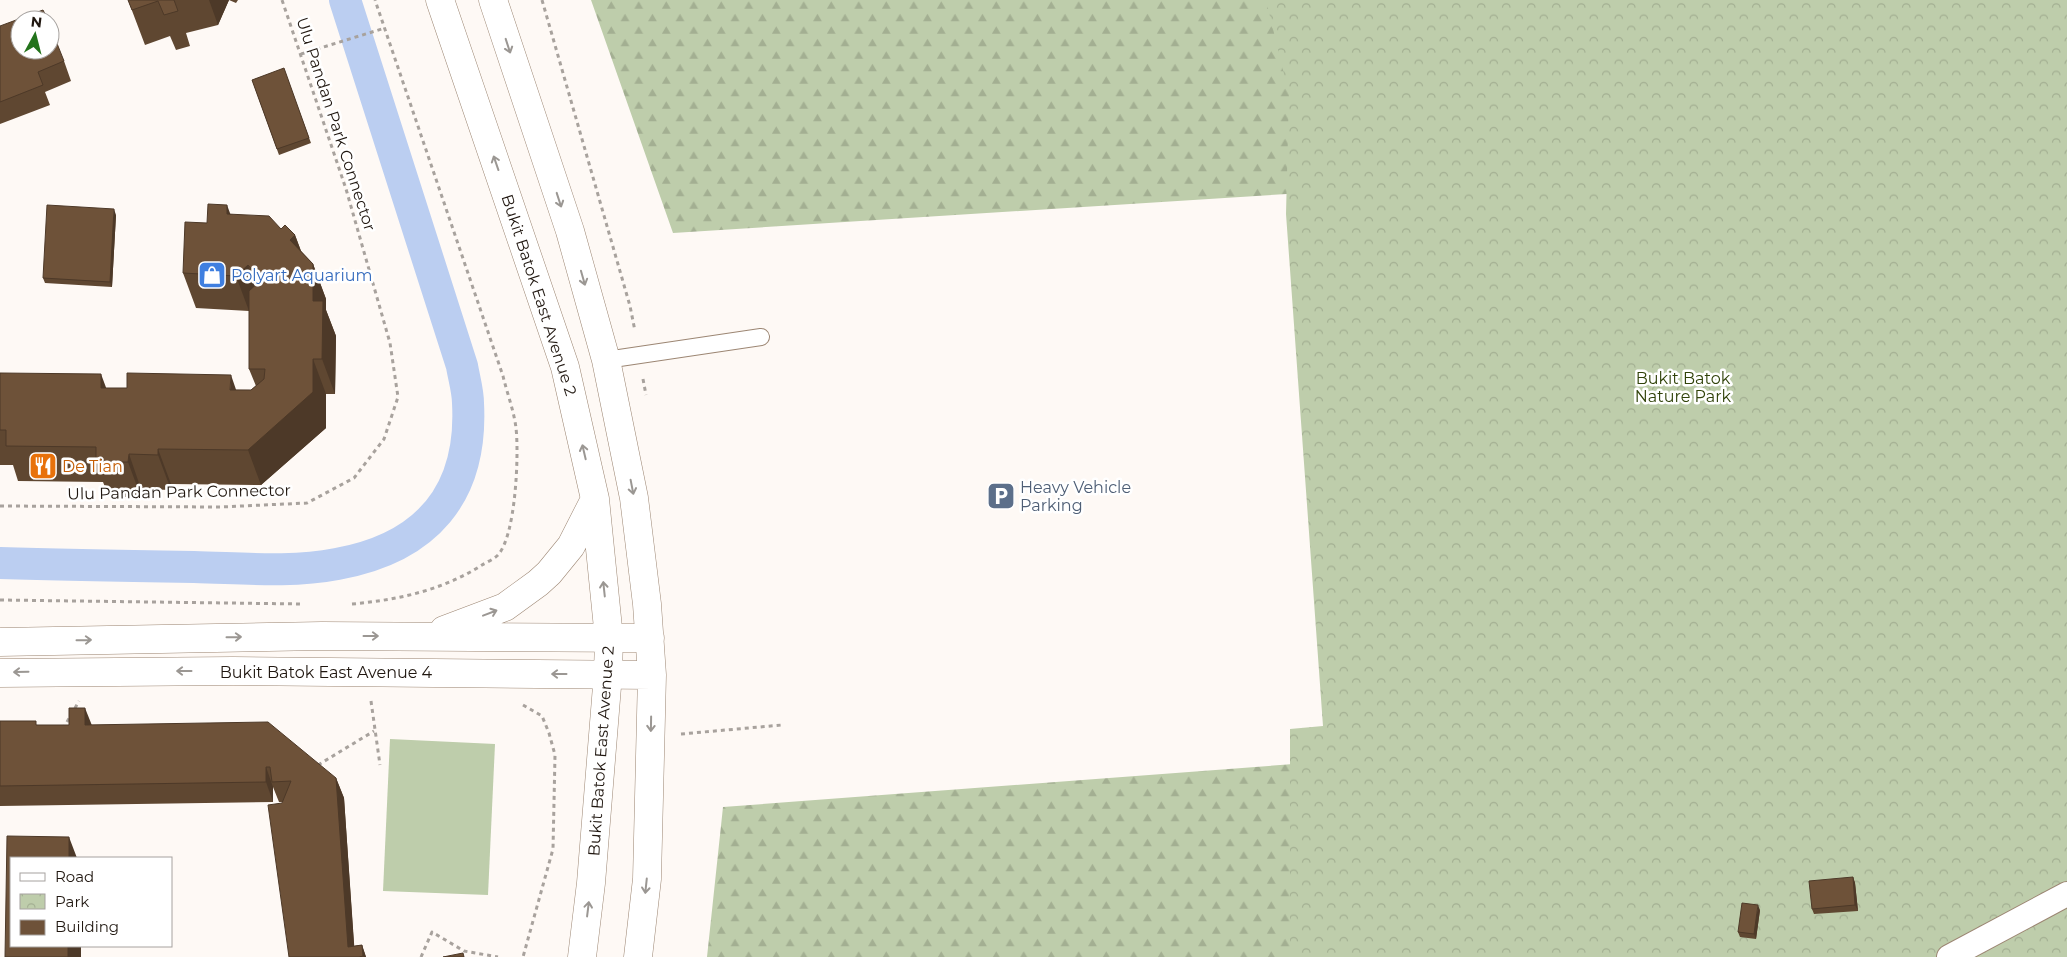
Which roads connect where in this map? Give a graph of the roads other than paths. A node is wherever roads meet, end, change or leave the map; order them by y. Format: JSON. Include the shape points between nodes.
{"nodes":[{"id":1,"x":440,"y":0,"type":"edge"},
{"id":2,"x":493,"y":0,"type":"edge"},
{"id":3,"x":762,"y":337,"type":"dead end"},
{"id":4,"x":606,"y":360,"type":"junction"},
{"id":5,"x":595,"y":499,"type":"junction"},
{"id":6,"x":428,"y":636,"type":"junction"},
{"id":7,"x":609,"y":638,"type":"junction"},
{"id":8,"x":650,"y":638,"type":"junction"},
{"id":9,"x":0,"y":642,"type":"edge"},
{"id":10,"x":0,"y":673,"type":"edge"},
{"id":11,"x":608,"y":674,"type":"junction"},
{"id":12,"x":652,"y":675,"type":"junction"},
{"id":13,"x":2067,"y":894,"type":"edge"},
{"id":14,"x":582,"y":957,"type":"edge"},
{"id":15,"x":638,"y":957,"type":"edge"},
{"id":16,"x":1949,"y":957,"type":"edge"}],
"edges":[{"from":5,"to":1,"type":"street","name":"Bukit Batok East Avenue 2","one_way":true,"via":[[566,367]]},
{"from":2,"to":4,"type":"street","one_way":true,"via":[[570,231]]},
{"from":3,"to":4,"type":"lane"},
{"from":4,"to":8,"type":"street","one_way":true,"via":[[634,498]]},
{"from":6,"to":5,"type":"street","one_way":true,"via":[[505,607],[549,573],[571,546]]},
{"from":7,"to":5,"type":"street","name":"Bukit Batok East Avenue 2","one_way":true},
{"from":6,"to":7,"type":"street"},
{"from":9,"to":6,"type":"street","one_way":true},
{"from":7,"to":8,"type":"street"},
{"from":7,"to":11,"type":"street","name":"Bukit Batok East Avenue 2"},
{"from":8,"to":12,"type":"street"},
{"from":11,"to":10,"type":"street","name":"Bukit Batok East Avenue 4","one_way":true},
{"from":11,"to":12,"type":"street","name":"Bukit Batok East Avenue 4"},
{"from":14,"to":11,"type":"street","name":"Bukit Batok East Avenue 2","one_way":true},
{"from":12,"to":15,"type":"street","one_way":true,"via":[[647,879]]},
{"from":13,"to":16,"type":"street"}]}
